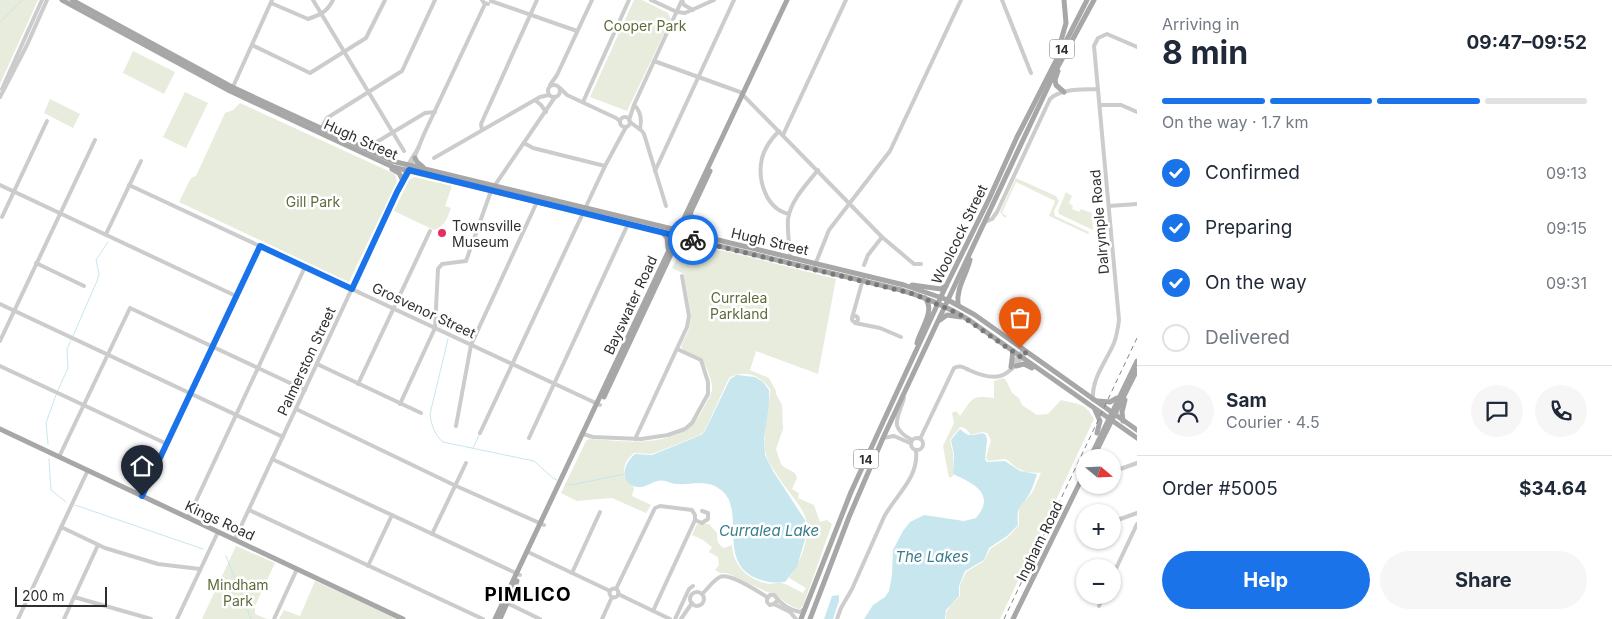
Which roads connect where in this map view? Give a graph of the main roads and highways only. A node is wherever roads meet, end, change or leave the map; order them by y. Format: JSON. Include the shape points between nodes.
{"nodes":[{"id":1,"x":62,"y":0,"type":"edge"},
{"id":2,"x":72,"y":0,"type":"edge"},
{"id":3,"x":788,"y":0,"type":"edge"},
{"id":4,"x":1064,"y":0,"type":"edge"},
{"id":5,"x":1094,"y":0,"type":"edge"},
{"id":6,"x":1086,"y":1,"type":"edge"},
{"id":7,"x":1083,"y":14,"type":"junction"},
{"id":8,"x":1068,"y":48,"type":"junction"},
{"id":9,"x":1048,"y":77,"type":"junction"},
{"id":10,"x":231,"y":89,"type":"junction"},
{"id":11,"x":1064,"y":92,"type":"road end"},
{"id":12,"x":743,"y":96,"type":"junction"},
{"id":13,"x":320,"y":131,"type":"junction"},
{"id":14,"x":415,"y":158,"type":"road end"},
{"id":15,"x":388,"y":165,"type":"junction"},
{"id":16,"x":409,"y":168,"type":"junction"},
{"id":17,"x":427,"y":170,"type":"junction"},
{"id":18,"x":402,"y":179,"type":"road end"},
{"id":19,"x":493,"y":188,"type":"junction"},
{"id":20,"x":585,"y":211,"type":"junction"},
{"id":21,"x":691,"y":214,"type":"junction"},
{"id":22,"x":683,"y":218,"type":"junction"},
{"id":23,"x":664,"y":230,"type":"junction"},
{"id":24,"x":679,"y":233,"type":"junction"},
{"id":25,"x":697,"y":238,"type":"junction"},
{"id":26,"x":972,"y":249,"type":"junction"},
{"id":27,"x":670,"y":253,"type":"junction"},
{"id":28,"x":864,"y":278,"type":"junction"},
{"id":29,"x":904,"y":285,"type":"junction"},
{"id":30,"x":946,"y":286,"type":"junction"},
{"id":31,"x":924,"y":298,"type":"junction"},
{"id":32,"x":939,"y":300,"type":"junction"},
{"id":33,"x":948,"y":300,"type":"junction"},
{"id":34,"x":958,"y":305,"type":"junction"},
{"id":35,"x":945,"y":307,"type":"junction"},
{"id":36,"x":969,"y":320,"type":"junction"},
{"id":37,"x":938,"y":321,"type":"junction"},
{"id":38,"x":1013,"y":351,"type":"junction"},
{"id":39,"x":913,"y":358,"type":"junction"},
{"id":40,"x":1137,"y":361,"type":"edge"},
{"id":41,"x":1137,"y":370,"type":"edge"},
{"id":42,"x":1050,"y":378,"type":"junction"},
{"id":43,"x":1128,"y":390,"type":"junction"},
{"id":44,"x":1087,"y":396,"type":"junction"},
{"id":45,"x":1118,"y":398,"type":"junction"},
{"id":46,"x":1093,"y":400,"type":"junction"},
{"id":47,"x":1085,"y":402,"type":"junction"},
{"id":48,"x":1094,"y":409,"type":"junction"},
{"id":49,"x":1113,"y":414,"type":"junction"},
{"id":50,"x":1110,"y":420,"type":"junction"},
{"id":51,"x":1123,"y":420,"type":"junction"},
{"id":52,"x":0,"y":429,"type":"edge"},
{"id":53,"x":1137,"y":430,"type":"edge"},
{"id":54,"x":1127,"y":432,"type":"junction"},
{"id":55,"x":1105,"y":436,"type":"junction"},
{"id":56,"x":1137,"y":438,"type":"edge"},
{"id":57,"x":1089,"y":449,"type":"edge"},
{"id":58,"x":1095,"y":449,"type":"edge"},
{"id":59,"x":1096,"y":449,"type":"edge"},
{"id":60,"x":1076,"y":490,"type":"edge"},
{"id":61,"x":519,"y":574,"type":"junction"},
{"id":62,"x":403,"y":619,"type":"edge"},
{"id":63,"x":495,"y":619,"type":"edge"},
{"id":64,"x":500,"y":619,"type":"edge"},
{"id":65,"x":801,"y":619,"type":"edge"},
{"id":66,"x":810,"y":619,"type":"edge"},
{"id":67,"x":1013,"y":619,"type":"edge"}],
"edges":[{"from":1,"to":10,"type":"main road","name":"Hugh Street"},
{"from":2,"to":10,"type":"main road","name":"Hugh Street"},
{"from":3,"to":12,"type":"main road","name":"Bayswater Road"},
{"from":4,"to":9,"type":"main road","via":[[1064,32]]},
{"from":5,"to":7,"type":"main road","name":"Woolcock Street","number":"14"},
{"from":6,"to":7,"type":"main road"},
{"from":7,"to":8,"type":"main road","name":"Woolcock Street","number":"14"},
{"from":7,"to":9,"type":"main road","name":"Woolcock Street","number":"14"},
{"from":8,"to":11,"type":"main road","via":[[1057,74],[1056,86]]},
{"from":8,"to":26,"type":"main road","name":"Woolcock Street","number":"14"},
{"from":9,"to":30,"type":"main road","name":"Woolcock Street","number":"14"},
{"from":10,"to":13,"type":"main road","name":"Hugh Street"},
{"from":12,"to":21,"type":"main road","name":"Bayswater Road"},
{"from":12,"to":22,"type":"main road","name":"Bayswater Road"},
{"from":13,"to":15,"type":"main road","name":"Hugh Street"},
{"from":13,"to":16,"type":"main road","name":"Hugh Street"},
{"from":14,"to":17,"type":"main road"},
{"from":15,"to":16,"type":"main road","name":"Hugh Street"},
{"from":15,"to":18,"type":"main road","via":[[400,173]]},
{"from":16,"to":17,"type":"main road","name":"Hugh Street"},
{"from":16,"to":19,"type":"main road","name":"Hugh Street"},
{"from":17,"to":19,"type":"main road","name":"Hugh Street"},
{"from":19,"to":20,"type":"main road","name":"Hugh Street"},
{"from":19,"to":20,"type":"main road","name":"Hugh Street","via":[[537,202]]},
{"from":20,"to":23,"type":"main road","name":"Hugh Street"},
{"from":20,"to":23,"type":"main road","name":"Hugh Street","via":[[628,224]]},
{"from":21,"to":24,"type":"main road","name":"Bayswater Road"},
{"from":21,"to":25,"type":"main road"},
{"from":22,"to":23,"type":"main road"},
{"from":22,"to":24,"type":"main road","name":"Bayswater Road"},
{"from":23,"to":24,"type":"main road","name":"Hugh Street"},
{"from":23,"to":27,"type":"main road"},
{"from":24,"to":25,"type":"main road","name":"Hugh Street"},
{"from":24,"to":27,"type":"main road","name":"Bayswater Road"},
{"from":25,"to":27,"type":"main road"},
{"from":25,"to":28,"type":"main road","name":"Hugh Street"},
{"from":26,"to":33,"type":"main road","name":"Woolcock Street","number":"14"},
{"from":26,"to":34,"type":"main road","via":[[968,270],[958,291]]},
{"from":27,"to":61,"type":"main road","name":"Bayswater Road"},
{"from":28,"to":29,"type":"main road","name":"Hugh Street"},
{"from":28,"to":31,"type":"main road","name":"Hugh Street"},
{"from":29,"to":30,"type":"main road","via":[[941,289]]},
{"from":29,"to":32,"type":"main road","name":"Hugh Street"},
{"from":30,"to":32,"type":"main road","name":"Woolcock Street","number":"14"},
{"from":31,"to":32,"type":"main road","name":"Hugh Street"},
{"from":31,"to":39,"type":"main road","via":[[929,303],[929,311]]},
{"from":32,"to":33,"type":"main road","name":"Hugh Street"},
{"from":32,"to":35,"type":"main road","name":"Hugh Street"},
{"from":32,"to":39,"type":"main road","name":"Woolcock Street","number":"14"},
{"from":33,"to":34,"type":"main road","name":"Hugh Street"},
{"from":33,"to":35,"type":"main road","name":"Woolcock Street","number":"14"},
{"from":34,"to":44,"type":"main road","name":"Hugh Street"},
{"from":35,"to":36,"type":"main road","name":"Hugh Street"},
{"from":35,"to":37,"type":"main road","name":"Woolcock Street","number":"14"},
{"from":36,"to":37,"type":"main road","via":[[947,315]]},
{"from":36,"to":38,"type":"main road","name":"Hugh Street"},
{"from":37,"to":66,"type":"main road","name":"Woolcock Street","number":"14","via":[[848,517]]},
{"from":38,"to":42,"type":"main road","name":"Hugh Street"},
{"from":38,"to":42,"type":"main road","via":[[1012,368],[1027,365]]},
{"from":39,"to":65,"type":"main road","name":"Woolcock Street","number":"14","via":[[853,487]]},
{"from":40,"to":45,"type":"main road"},
{"from":41,"to":43,"type":"main road"},
{"from":42,"to":47,"type":"main road","name":"Hugh Street"},
{"from":43,"to":49,"type":"main road"},
{"from":43,"to":51,"type":"main road"},
{"from":44,"to":46,"type":"main road","name":"Hugh Street"},
{"from":44,"to":47,"type":"main road"},
{"from":45,"to":46,"type":"main road","via":[[1106,402]]},
{"from":45,"to":49,"type":"main road"},
{"from":46,"to":49,"type":"main road","name":"Hugh Street"},
{"from":47,"to":48,"type":"main road","name":"Hugh Street"},
{"from":48,"to":50,"type":"main road","name":"Hugh Street"},
{"from":48,"to":57,"type":"main road","via":[[1100,424]]},
{"from":49,"to":50,"type":"main road"},
{"from":49,"to":51,"type":"main road","name":"Hugh Street"},
{"from":50,"to":54,"type":"main road","name":"Hugh Street"},
{"from":50,"to":55,"type":"main road"},
{"from":50,"to":58,"type":"main road"},
{"from":51,"to":53,"type":"main road","name":"Hugh Street"},
{"from":52,"to":62,"type":"main road","name":"Kings Road"},
{"from":54,"to":55,"type":"main road","via":[[1112,429]]},
{"from":54,"to":56,"type":"main road","name":"Hugh Street"},
{"from":55,"to":59,"type":"main road"},
{"from":60,"to":67,"type":"main road","name":"Ingham Road"},
{"from":61,"to":63,"type":"main road","name":"Bayswater Road"},
{"from":61,"to":64,"type":"main road","name":"Bayswater Road"}]}
